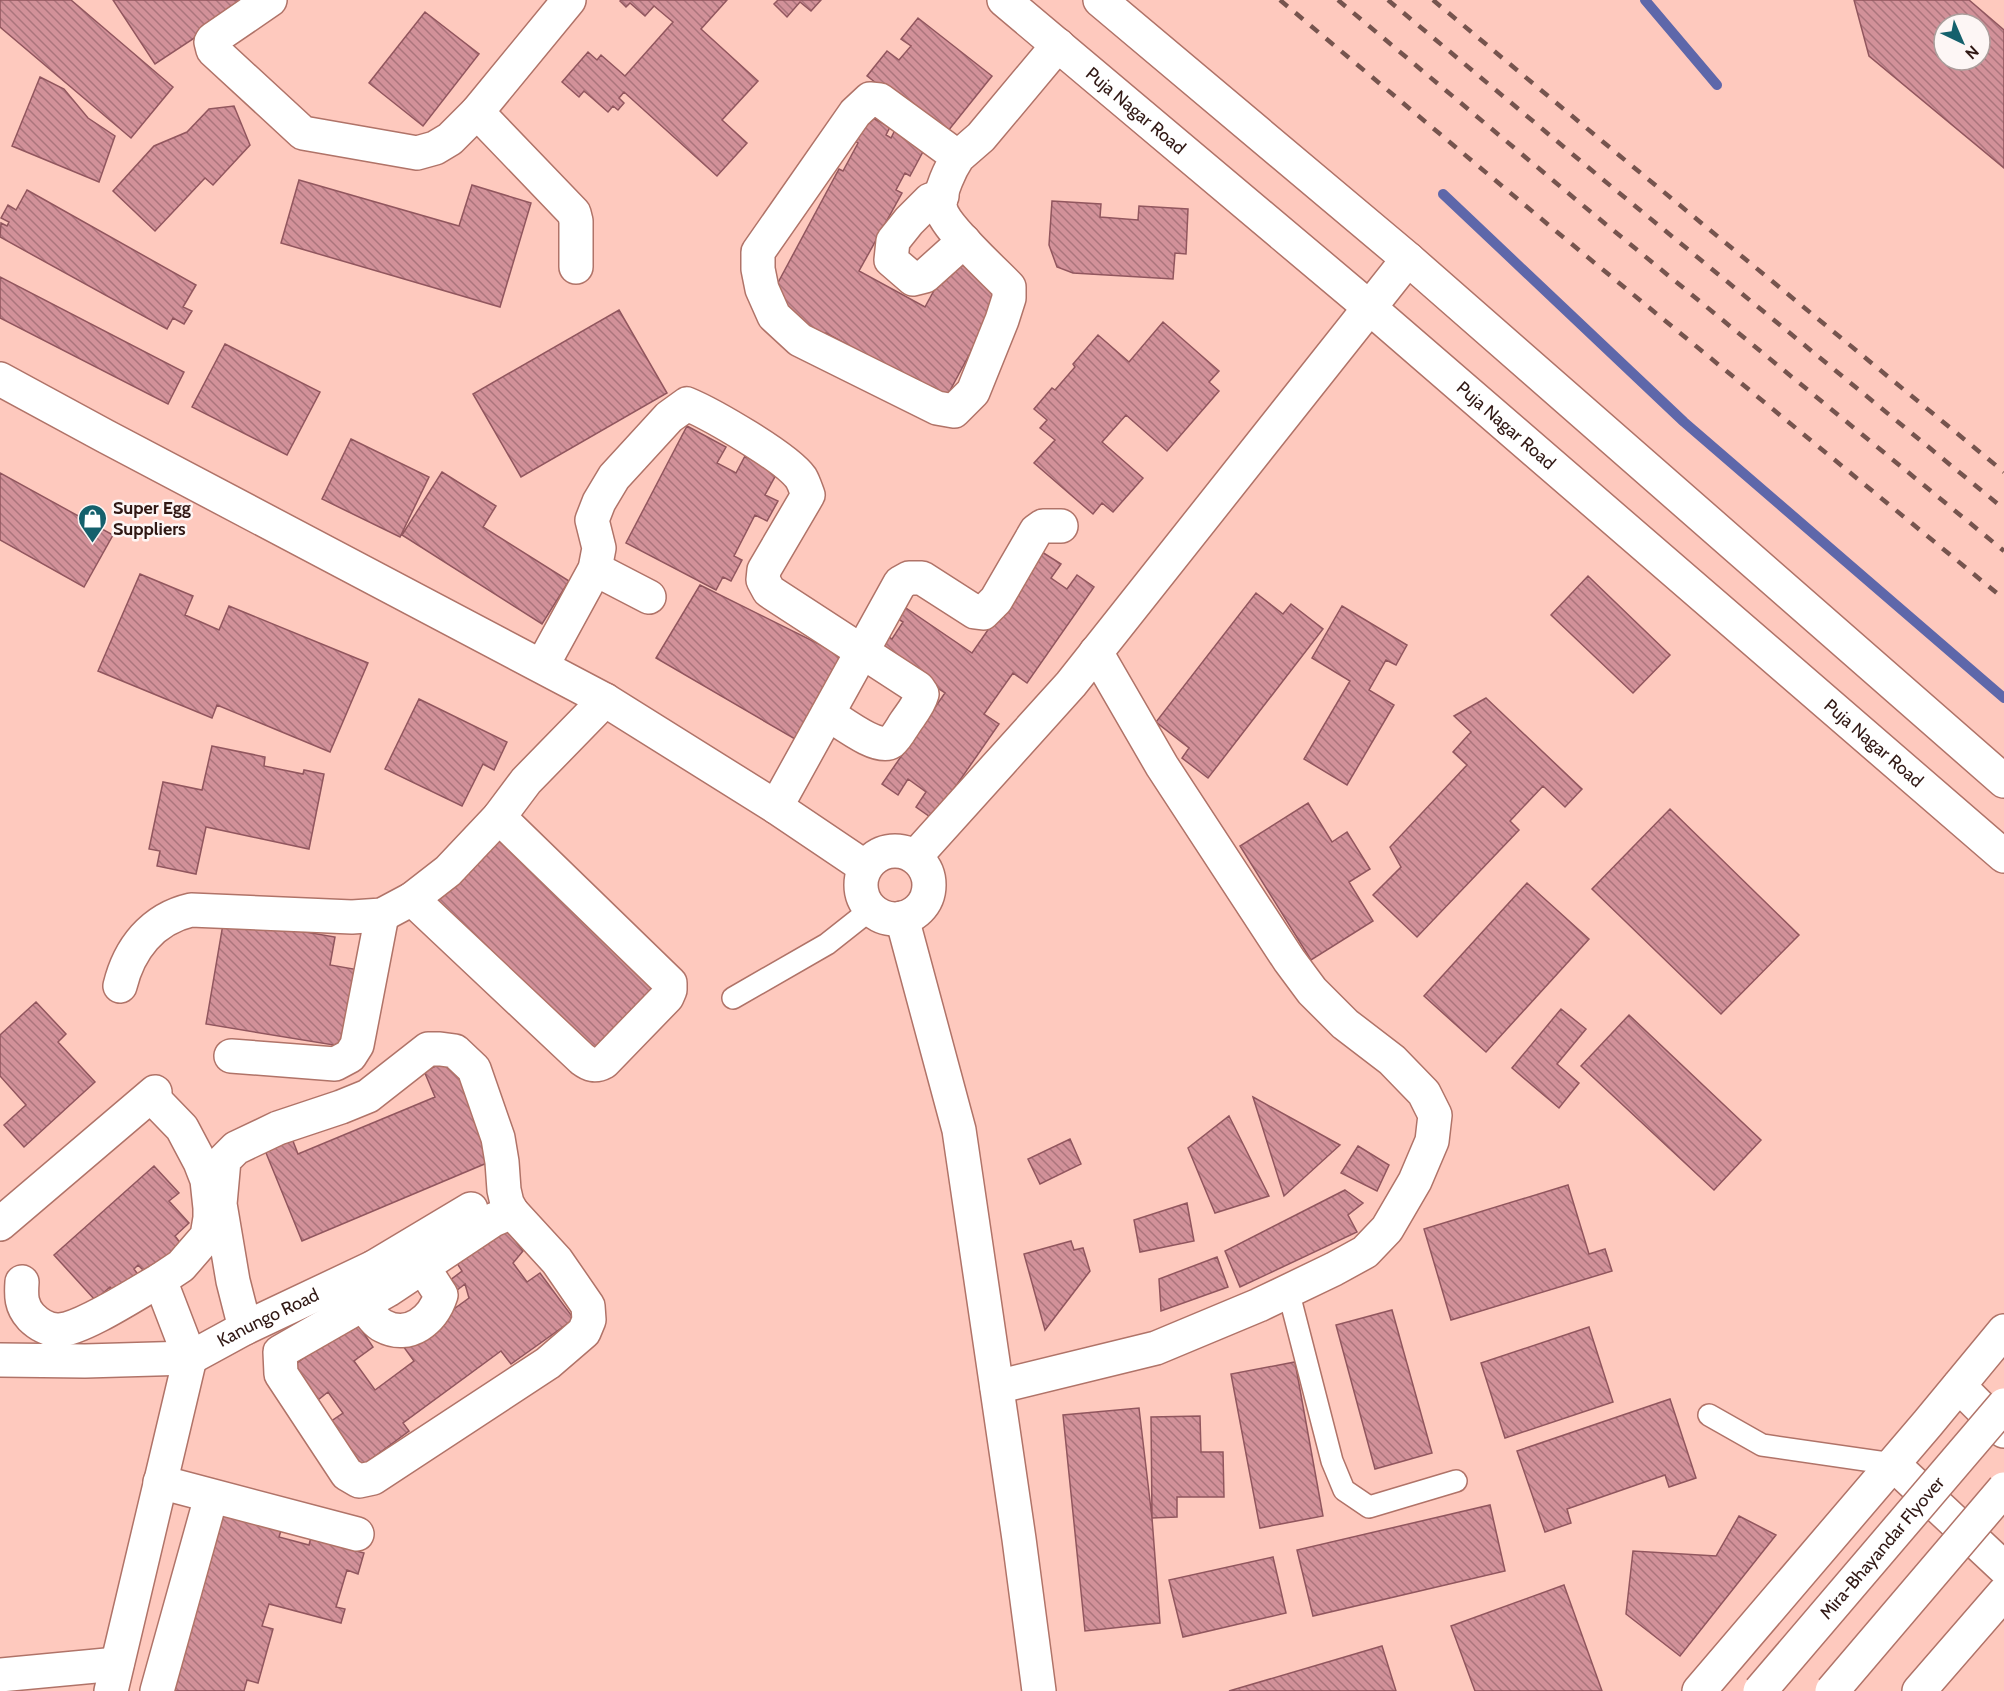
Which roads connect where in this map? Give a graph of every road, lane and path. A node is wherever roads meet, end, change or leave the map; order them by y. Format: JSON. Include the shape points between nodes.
{"nodes":[{"id":1,"x":270,"y":0,"type":"edge"},
{"id":2,"x":569,"y":0,"type":"edge"},
{"id":3,"x":1004,"y":0,"type":"edge"},
{"id":4,"x":1100,"y":0,"type":"edge"},
{"id":5,"x":1058,"y":45,"type":"junction"},
{"id":6,"x":477,"y":112,"type":"junction"},
{"id":7,"x":958,"y":157,"type":"junction"},
{"id":8,"x":942,"y":196,"type":"junction"},
{"id":9,"x":964,"y":240,"type":"junction"},
{"id":10,"x":1408,"y":259,"type":"junction"},
{"id":11,"x":576,"y":267,"type":"dead end"},
{"id":12,"x":1370,"y":308,"type":"junction"},
{"id":13,"x":0,"y":378,"type":"edge"},
{"id":14,"x":1061,"y":526,"type":"dead end"},
{"id":15,"x":595,"y":569,"type":"junction"},
{"id":16,"x":649,"y":597,"type":"dead end"},
{"id":17,"x":863,"y":651,"type":"junction"},
{"id":18,"x":1096,"y":652,"type":"junction"},
{"id":19,"x":542,"y":666,"type":"junction"},
{"id":20,"x":605,"y":700,"type":"junction"},
{"id":21,"x":828,"y":714,"type":"junction"},
{"id":22,"x":2004,"y":781,"type":"edge"},
{"id":23,"x":776,"y":807,"type":"junction"},
{"id":24,"x":499,"y":817,"type":"junction"},
{"id":25,"x":2004,"y":856,"type":"edge"},
{"id":26,"x":915,"y":857,"type":"junction"},
{"id":27,"x":865,"y":867,"type":"junction"},
{"id":28,"x":412,"y":899,"type":"junction"},
{"id":29,"x":870,"y":910,"type":"junction"},
{"id":30,"x":382,"y":915,"type":"junction"},
{"id":31,"x":902,"y":918,"type":"junction"},
{"id":32,"x":120,"y":986,"type":"dead end"},
{"id":33,"x":733,"y":998,"type":"dead end"},
{"id":34,"x":231,"y":1056,"type":"dead end"},
{"id":35,"x":509,"y":1196,"type":"junction"},
{"id":36,"x":0,"y":1224,"type":"edge"},
{"id":37,"x":423,"y":1267,"type":"junction"},
{"id":38,"x":160,"y":1280,"type":"junction"},
{"id":39,"x":22,"y":1282,"type":"dead end"},
{"id":40,"x":375,"y":1287,"type":"junction"},
{"id":41,"x":1288,"y":1290,"type":"junction"},
{"id":42,"x":245,"y":1328,"type":"junction"},
{"id":43,"x":2004,"y":1331,"type":"edge"},
{"id":44,"x":190,"y":1358,"type":"junction"},
{"id":45,"x":0,"y":1360,"type":"edge"},
{"id":46,"x":1959,"y":1386,"type":"junction"},
{"id":47,"x":997,"y":1387,"type":"junction"},
{"id":48,"x":2004,"y":1405,"type":"edge"},
{"id":49,"x":1709,"y":1415,"type":"dead end"},
{"id":50,"x":2004,"y":1431,"type":"edge"},
{"id":51,"x":1893,"y":1464,"type":"junction"},
{"id":52,"x":1456,"y":1480,"type":"dead end"},
{"id":53,"x":160,"y":1482,"type":"junction"},
{"id":54,"x":2004,"y":1489,"type":"edge"},
{"id":55,"x":211,"y":1497,"type":"junction"},
{"id":56,"x":357,"y":1534,"type":"dead end"},
{"id":57,"x":2004,"y":1568,"type":"edge"},
{"id":58,"x":2004,"y":1593,"type":"edge"},
{"id":59,"x":0,"y":1675,"type":"edge"},
{"id":60,"x":114,"y":1678,"type":"edge"},
{"id":61,"x":48,"y":1681,"type":"edge"},
{"id":62,"x":157,"y":1691,"type":"edge"},
{"id":63,"x":1039,"y":1691,"type":"edge"},
{"id":64,"x":1699,"y":1691,"type":"edge"},
{"id":65,"x":1760,"y":1691,"type":"edge"},
{"id":66,"x":1832,"y":1691,"type":"edge"},
{"id":67,"x":1918,"y":1691,"type":"edge"}],
"edges":[{"from":1,"to":6,"type":"street","via":[[213,39],[211,46],[303,133],[417,153],[450,139]]},
{"from":2,"to":6,"type":"street"},
{"from":3,"to":5,"type":"street","name":"Puja Nagar Road"},
{"from":4,"to":10,"type":"street"},
{"from":5,"to":7,"type":"street","via":[[981,137]]},
{"from":5,"to":12,"type":"street","name":"Puja Nagar Road"},
{"from":6,"to":11,"type":"street","via":[[574,213]]},
{"from":7,"to":8,"type":"street"},
{"from":7,"to":9,"type":"street","via":[[880,100],[870,99],[855,113],[759,252],[758,269],[774,316],[800,340],[937,408],[954,411],[973,392],[1009,298],[1009,287]]},
{"from":8,"to":9,"type":"street","via":[[940,206],[946,222]]},
{"from":8,"to":9,"type":"street","via":[[930,200],[909,220],[893,241],[891,260],[913,279],[925,276]]},
{"from":10,"to":12,"type":"street"},
{"from":10,"to":22,"type":"street"},
{"from":12,"to":18,"type":"street"},
{"from":12,"to":25,"type":"street","name":"Puja Nagar Road"},
{"from":13,"to":19,"type":"street"},
{"from":14,"to":17,"type":"street","via":[[1043,526],[1036,531],[996,600],[983,613],[975,612],[922,578],[900,583]]},
{"from":15,"to":16,"type":"street"},
{"from":15,"to":17,"type":"street","via":[[599,548],[592,520],[599,502],[614,477],[669,417],[687,404],[786,463],[801,478],[808,495],[764,570],[763,580],[769,591]]},
{"from":15,"to":19,"type":"street"},
{"from":17,"to":21,"type":"street"},
{"from":17,"to":21,"type":"street","via":[[918,688],[920,700],[890,743],[873,742]]},
{"from":18,"to":26,"type":"street"},
{"from":18,"to":41,"type":"street","via":[[1162,766],[1289,960],[1312,991],[1408,1076],[1424,1093],[1435,1115],[1432,1141],[1415,1181],[1387,1229],[1365,1252]]},
{"from":19,"to":20,"type":"street"},
{"from":20,"to":23,"type":"street"},
{"from":20,"to":24,"type":"street","via":[[526,781]]},
{"from":21,"to":23,"type":"street"},
{"from":23,"to":27,"type":"street"},
{"from":24,"to":28,"type":"street","via":[[448,871]]},
{"from":24,"to":28,"type":"street","via":[[670,983],[667,997],[604,1062],[597,1066],[582,1059]]},
{"from":26,"to":27,"type":"street","via":[[905,852],[883,853]]},
{"from":26,"to":31,"type":"street","via":[[928,875],[927,897],[913,914]]},
{"from":27,"to":29,"type":"street","via":[[860,889]]},
{"from":28,"to":30,"type":"street"},
{"from":29,"to":31,"type":"street","via":[[891,920]]},
{"from":29,"to":33,"type":"lane","via":[[827,944]]},
{"from":30,"to":32,"type":"street","via":[[191,910],[179,913],[163,921],[135,948]]},
{"from":30,"to":34,"type":"street","via":[[357,1046],[350,1056],[335,1064]]},
{"from":31,"to":47,"type":"street","via":[[959,1130]]},
{"from":35,"to":37,"type":"street","via":[[493,1220]]},
{"from":35,"to":40,"type":"street","name":"Kanungo Road"},
{"from":35,"to":40,"type":"street","via":[[588,1306],[589,1320],[584,1332],[548,1363],[373,1478],[359,1481],[347,1474],[281,1374],[279,1363],[280,1352]]},
{"from":35,"to":42,"type":"street","via":[[498,1138],[474,1069],[455,1051],[428,1049],[368,1096],[278,1128],[236,1148],[224,1160],[220,1204]]},
{"from":36,"to":38,"type":"street","via":[[153,1094],[182,1128],[200,1161],[210,1208],[207,1236],[181,1266]]},
{"from":37,"to":40,"type":"street"},
{"from":37,"to":40,"type":"street","via":[[441,1295],[429,1318],[413,1330],[382,1326]]},
{"from":38,"to":39,"type":"street","via":[[86,1322],[59,1330],[38,1325],[27,1312],[20,1297]]},
{"from":38,"to":44,"type":"street"},
{"from":40,"to":42,"type":"street","name":"Kanungo Road"},
{"from":41,"to":47,"type":"street","via":[[1156,1348]]},
{"from":41,"to":52,"type":"lane","via":[[1332,1461],[1344,1490],[1370,1507]]},
{"from":42,"to":44,"type":"street","name":"Kanungo Road"},
{"from":43,"to":46,"type":"street"},
{"from":44,"to":45,"type":"street","name":"Kanungo Road"},
{"from":44,"to":53,"type":"street"},
{"from":46,"to":50,"type":"street"},
{"from":46,"to":51,"type":"street"},
{"from":47,"to":63,"type":"street"},
{"from":48,"to":65,"type":"street","name":"Mira-Bhayandar Flyover","bridge":true},
{"from":49,"to":51,"type":"lane","via":[[1762,1445]]},
{"from":51,"to":57,"type":"street"},
{"from":51,"to":64,"type":"street"},
{"from":53,"to":55,"type":"street"},
{"from":53,"to":60,"type":"street"},
{"from":54,"to":66,"type":"street","bridge":true},
{"from":55,"to":56,"type":"street"},
{"from":55,"to":62,"type":"street"},
{"from":58,"to":67,"type":"street"},
{"from":59,"to":61,"type":"street"},
{"from":60,"to":61,"type":"street"}]}
